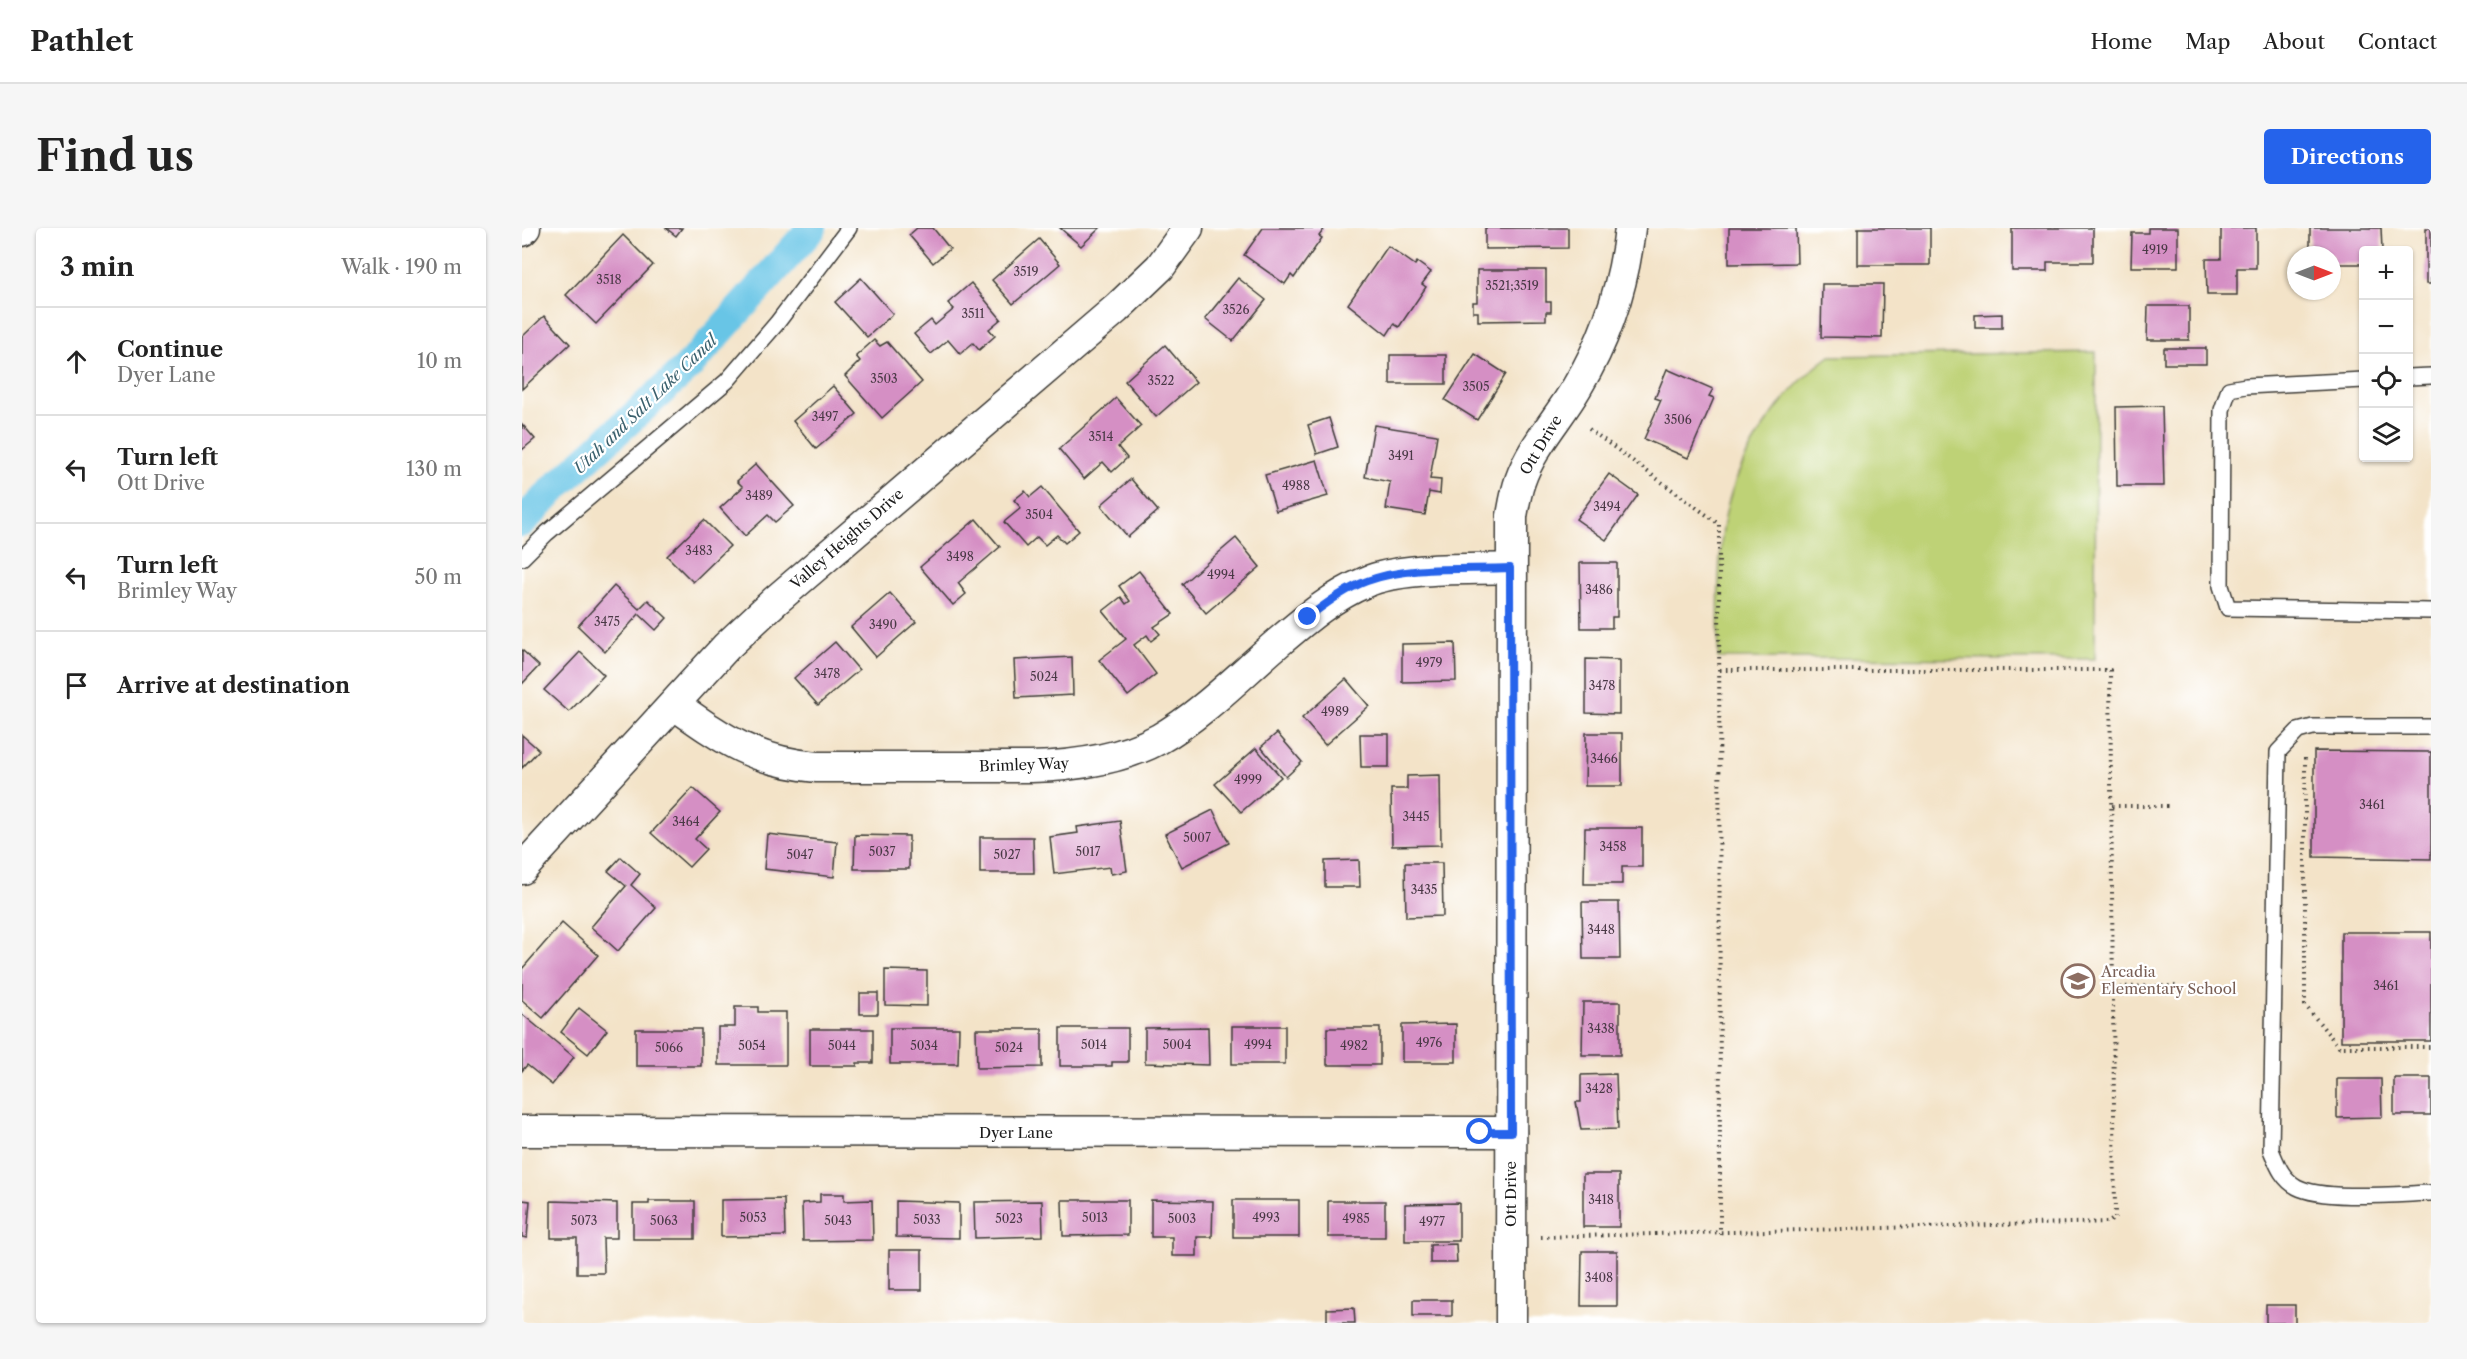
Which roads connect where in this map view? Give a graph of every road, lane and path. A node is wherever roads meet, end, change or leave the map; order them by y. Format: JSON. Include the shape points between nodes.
{"nodes":[{"id":1,"x":849,"y":228,"type":"edge"},
{"id":2,"x":1188,"y":228,"type":"edge"},
{"id":3,"x":1630,"y":228,"type":"edge"},
{"id":4,"x":2431,"y":376,"type":"edge"},
{"id":5,"x":2413,"y":377,"type":"edge"},
{"id":6,"x":2359,"y":380,"type":"edge"},
{"id":7,"x":1589,"y":429,"type":"dead end"},
{"id":8,"x":522,"y":558,"type":"edge"},
{"id":9,"x":1510,"y":568,"type":"junction"},
{"id":10,"x":2431,"y":610,"type":"edge"},
{"id":11,"x":1720,"y":670,"type":"junction"},
{"id":12,"x":675,"y":705,"type":"junction"},
{"id":13,"x":2431,"y":727,"type":"edge"},
{"id":14,"x":2305,"y":758,"type":"dead end"},
{"id":15,"x":2112,"y":806,"type":"junction"},
{"id":16,"x":2172,"y":806,"type":"dead end"},
{"id":17,"x":522,"y":869,"type":"edge"},
{"id":18,"x":2177,"y":986,"type":"dead end"},
{"id":19,"x":2114,"y":987,"type":"junction"},
{"id":20,"x":2431,"y":1047,"type":"edge"},
{"id":21,"x":522,"y":1131,"type":"edge"},
{"id":22,"x":1511,"y":1132,"type":"junction"},
{"id":23,"x":2431,"y":1193,"type":"edge"},
{"id":24,"x":1720,"y":1234,"type":"junction"},
{"id":25,"x":1540,"y":1237,"type":"dead end"},
{"id":26,"x":1511,"y":1323,"type":"edge"}],
"edges":[{"from":1,"to":8,"type":"lane","via":[[727,381]]},
{"from":2,"to":12,"type":"street","name":"Valley Heights Drive","via":[[1160,267],[1138,288],[775,601],[727,646]]},
{"from":3,"to":9,"type":"street","name":"Ott Drive","via":[[1620,289],[1601,340],[1521,480],[1512,516]]},
{"from":4,"to":5,"type":"lane"},
{"from":6,"to":10,"type":"lane","via":[[2229,389],[2222,410],[2221,586],[2228,608]]},
{"from":7,"to":11,"type":"path","via":[[1719,524]]},
{"from":9,"to":12,"type":"street","name":"Brimley Way","via":[[1403,573],[1368,580],[1315,612],[1159,739],[1097,760],[1063,766],[784,764],[754,755],[716,735]]},
{"from":9,"to":22,"type":"street","name":"Ott Drive"},
{"from":11,"to":15,"type":"path","via":[[2110,670]]},
{"from":11,"to":24,"type":"path"},
{"from":12,"to":17,"type":"street","name":"Valley Heights Drive"},
{"from":13,"to":23,"type":"lane","via":[[2313,727],[2298,731],[2278,752],[2271,1150],[2280,1172],[2297,1187],[2326,1194]]},
{"from":14,"to":20,"type":"path","via":[[2305,1005],[2339,1047]]},
{"from":15,"to":16,"type":"path"},
{"from":15,"to":19,"type":"path"},
{"from":18,"to":19,"type":"path"},
{"from":19,"to":24,"type":"path","via":[[2115,1218],[2109,1222]]},
{"from":21,"to":22,"type":"street","name":"Dyer Lane"},
{"from":22,"to":26,"type":"street","name":"Ott Drive"},
{"from":24,"to":25,"type":"path"}]}
